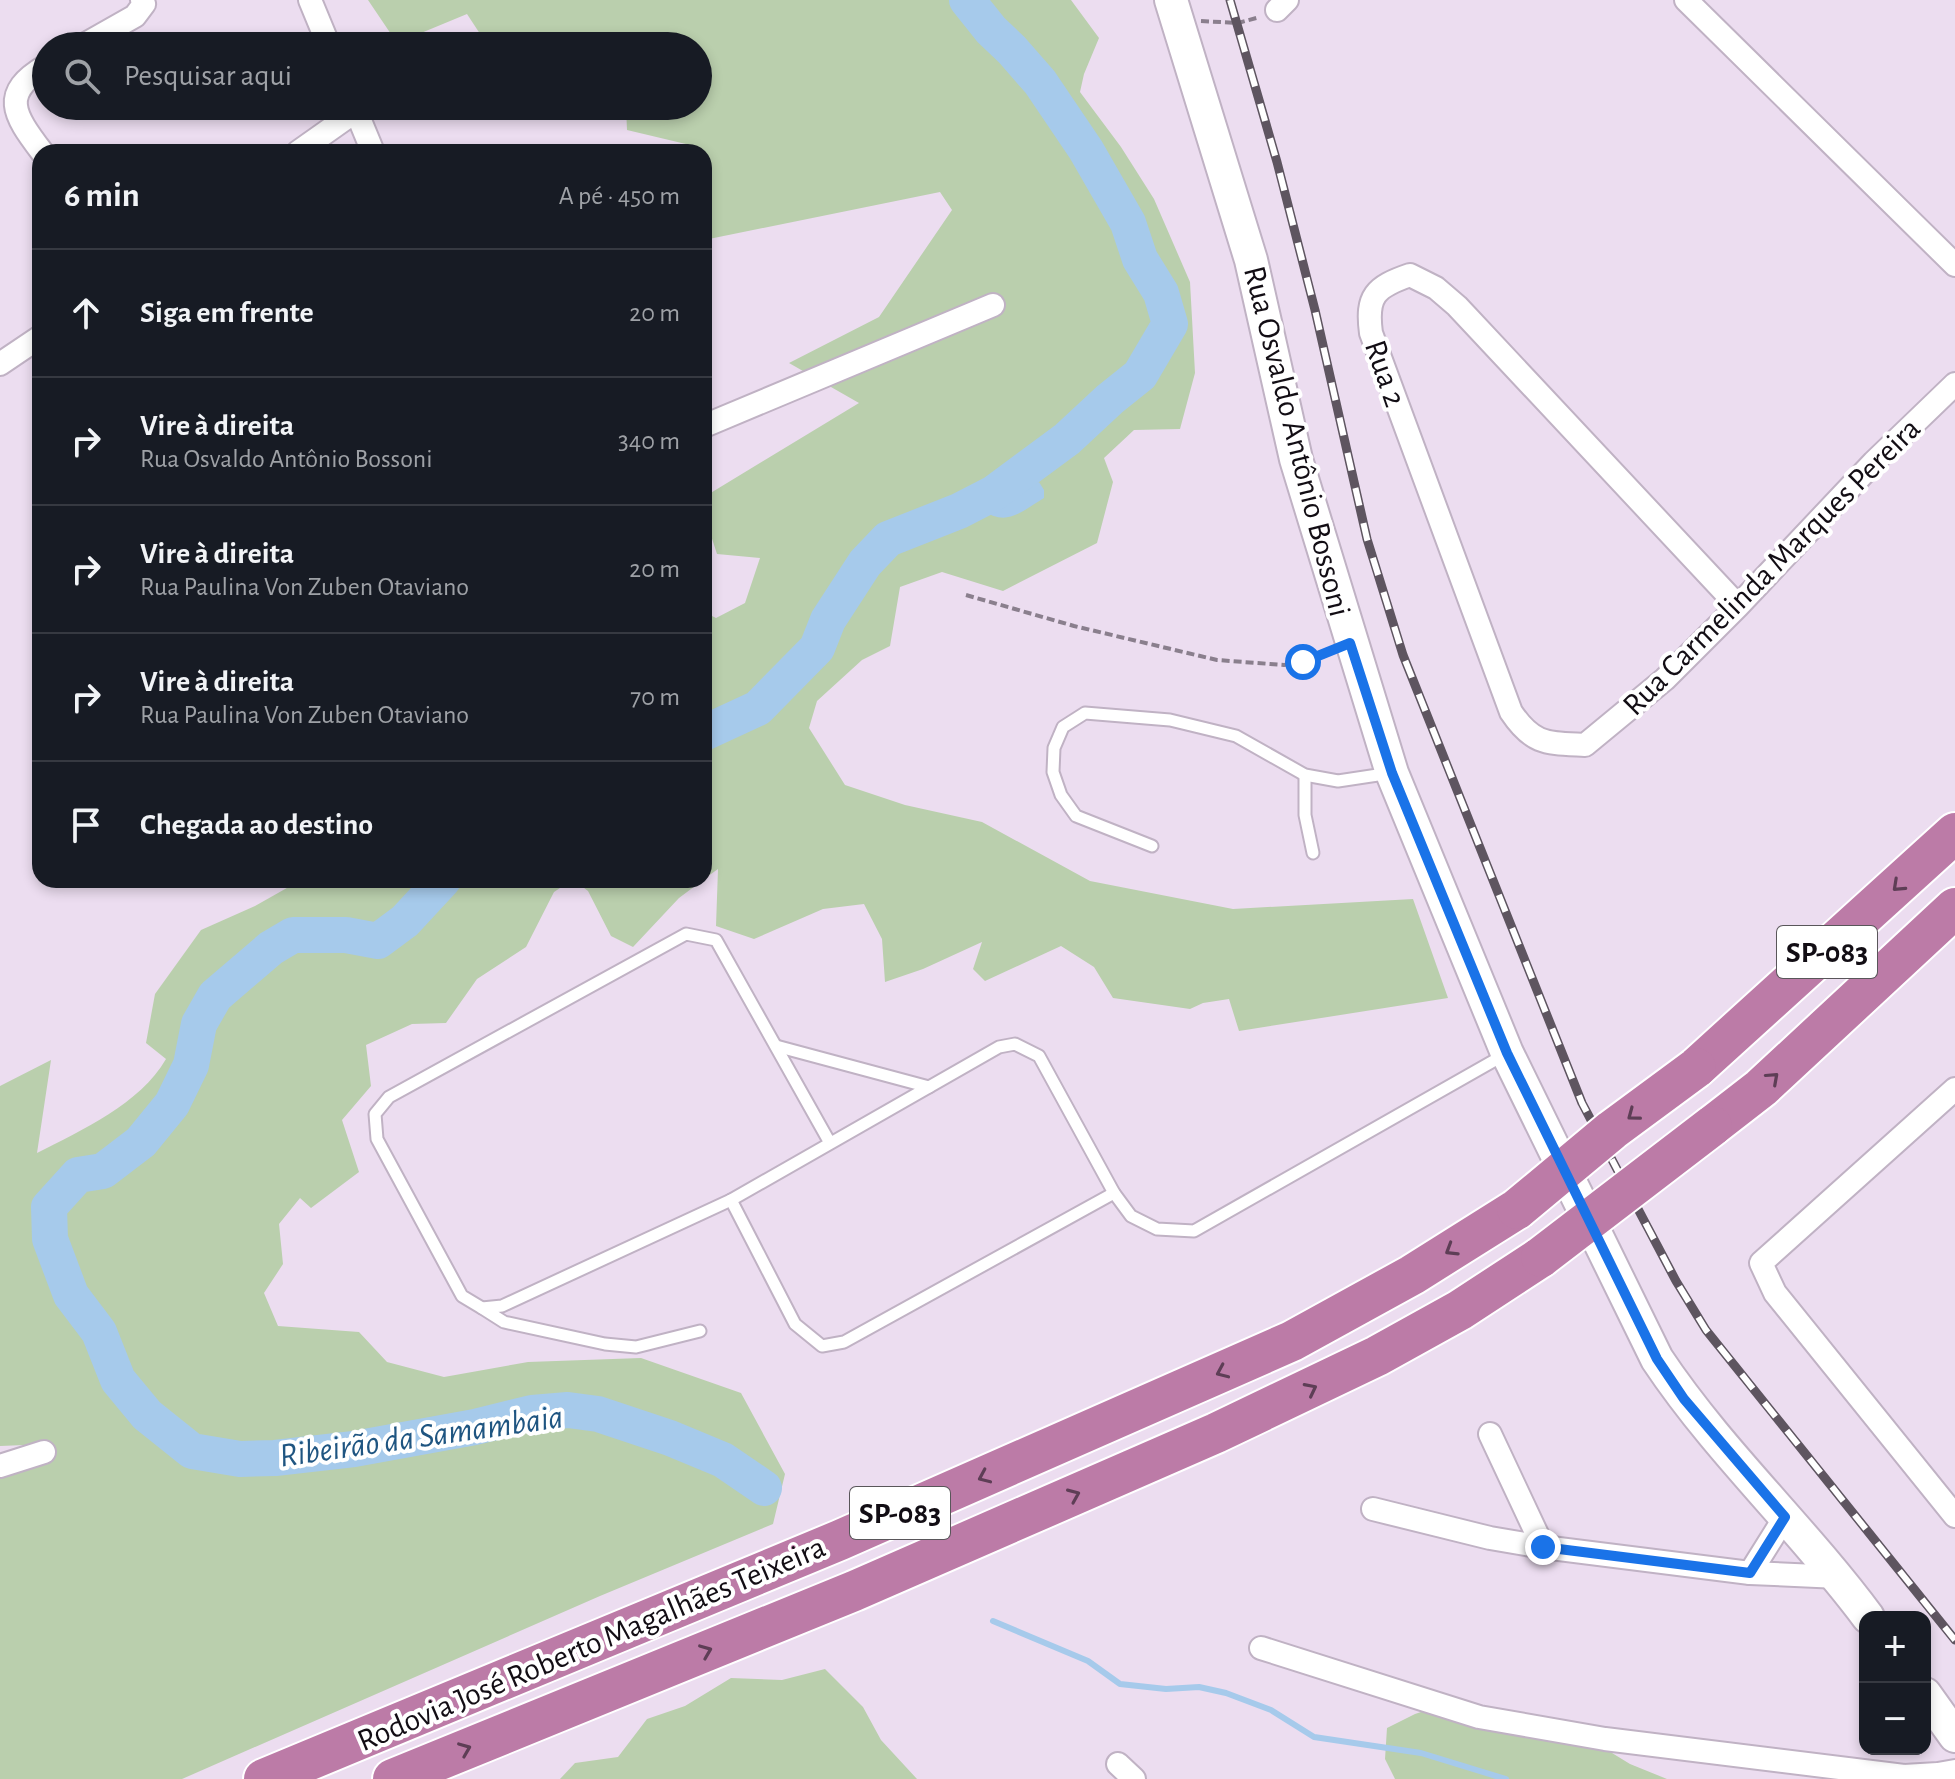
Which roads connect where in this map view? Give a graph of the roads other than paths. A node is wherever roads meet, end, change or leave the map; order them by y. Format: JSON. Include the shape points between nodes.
{"nodes":[{"id":1,"x":142,"y":0,"type":"edge"},
{"id":2,"x":310,"y":0,"type":"edge"},
{"id":3,"x":1686,"y":0,"type":"edge"},
{"id":4,"x":1175,"y":9,"type":"edge"},
{"id":5,"x":107,"y":32,"type":"edge"},
{"id":6,"x":323,"y":32,"type":"edge"},
{"id":7,"x":32,"y":73,"type":"edge"},
{"id":8,"x":340,"y":120,"type":"edge"},
{"id":9,"x":360,"y":120,"type":"edge"},
{"id":10,"x":36,"y":144,"type":"edge"},
{"id":11,"x":309,"y":144,"type":"edge"},
{"id":12,"x":370,"y":144,"type":"edge"},
{"id":13,"x":1955,"y":265,"type":"edge"},
{"id":14,"x":993,"y":305,"type":"dead end"},
{"id":15,"x":32,"y":345,"type":"edge"},
{"id":16,"x":0,"y":364,"type":"edge"},
{"id":17,"x":1955,"y":384,"type":"edge"},
{"id":18,"x":712,"y":423,"type":"edge"},
{"id":19,"x":1738,"y":606,"type":"junction"},
{"id":20,"x":1585,"y":745,"type":"joint"},
{"id":21,"x":1392,"y":773,"type":"junction"},
{"id":22,"x":1305,"y":775,"type":"junction"},
{"id":23,"x":1955,"y":833,"type":"edge"},
{"id":24,"x":1152,"y":846,"type":"dead end"},
{"id":25,"x":1313,"y":853,"type":"dead end"},
{"id":26,"x":1955,"y":908,"type":"edge"},
{"id":27,"x":776,"y":1046,"type":"junction"},
{"id":28,"x":1507,"y":1053,"type":"junction"},
{"id":29,"x":929,"y":1087,"type":"junction"},
{"id":30,"x":1955,"y":1089,"type":"edge"},
{"id":31,"x":830,"y":1143,"type":"junction"},
{"id":32,"x":1114,"y":1193,"type":"junction"},
{"id":33,"x":731,"y":1200,"type":"junction"},
{"id":34,"x":482,"y":1308,"type":"junction"},
{"id":35,"x":700,"y":1331,"type":"dead end"},
{"id":36,"x":1490,"y":1434,"type":"dead end"},
{"id":37,"x":44,"y":1452,"type":"dead end"},
{"id":38,"x":0,"y":1466,"type":"edge"},
{"id":39,"x":1373,"y":1509,"type":"dead end"},
{"id":40,"x":1955,"y":1516,"type":"edge"},
{"id":41,"x":1785,"y":1517,"type":"junction"},
{"id":42,"x":1543,"y":1547,"type":"junction"},
{"id":43,"x":1750,"y":1573,"type":"junction"},
{"id":44,"x":1839,"y":1577,"type":"junction"},
{"id":45,"x":1864,"y":1611,"type":"edge"},
{"id":46,"x":1261,"y":1648,"type":"dead end"},
{"id":47,"x":1931,"y":1702,"type":"edge"},
{"id":48,"x":1955,"y":1736,"type":"edge"},
{"id":49,"x":1955,"y":1771,"type":"edge"},
{"id":50,"x":264,"y":1779,"type":"edge"},
{"id":51,"x":393,"y":1779,"type":"edge"}],
"edges":[{"from":1,"to":5,"type":"street","via":[[135,16]]},
{"from":2,"to":6,"type":"street"},
{"from":3,"to":13,"type":"street"},
{"from":4,"to":21,"type":"street","name":"Rua Osvaldo Antônio Bossoni","via":[[1251,260],[1296,459]]},
{"from":7,"to":10,"type":"street","via":[[15,90],[13,103]]},
{"from":8,"to":11,"type":"street"},
{"from":9,"to":12,"type":"street"},
{"from":14,"to":18,"type":"street"},
{"from":15,"to":16,"type":"street"},
{"from":17,"to":19,"type":"street","name":"Rua Carmelinda Marques Pereira"},
{"from":19,"to":20,"type":"street","name":"Rua Carmelinda Marques Pereira","via":[[1665,679]]},
{"from":19,"to":20,"type":"street","name":"Rua 2","via":[[1457,306],[1410,275],[1385,284],[1368,311],[1371,333],[1511,712],[1535,738]]},
{"from":21,"to":22,"type":"lane","via":[[1338,781]]},
{"from":21,"to":28,"type":"street","name":"Rua Osvaldo Antônio Bossoni"},
{"from":22,"to":24,"type":"lane","via":[[1236,736],[1170,720],[1085,713],[1063,727],[1054,748],[1053,772],[1061,795],[1076,816]]},
{"from":22,"to":25,"type":"lane","via":[[1305,815]]},
{"from":23,"to":50,"type":"highway","name":"Rodovia José Roberto Magalhães Teixeira","number":"SP-083","one_way":true,"bridge":true,"via":[[1696,1068],[1517,1209],[1412,1275],[1292,1341],[840,1540]]},
{"from":51,"to":26,"type":"highway","name":"Rodovia José Roberto Magalhães Teixeira","number":"SP-083","one_way":true,"bridge":true,"via":[[854,1591],[1229,1428],[1460,1310],[1541,1257],[1771,1080]]},
{"from":27,"to":29,"type":"lane"},
{"from":27,"to":31,"type":"lane"},
{"from":27,"to":34,"type":"lane","via":[[716,940],[686,934],[389,1097],[375,1114],[377,1139],[462,1296]]},
{"from":28,"to":32,"type":"lane","via":[[1194,1231],[1157,1229],[1131,1216]]},
{"from":28,"to":41,"type":"street","name":"Rua Osvaldo Antônio Bossoni","via":[[1657,1359],[1684,1399]]},
{"from":29,"to":31,"type":"lane"},
{"from":29,"to":32,"type":"lane","via":[[999,1047],[1015,1044],[1039,1056]]},
{"from":30,"to":40,"type":"street","via":[[1761,1263],[1775,1293]]},
{"from":31,"to":33,"type":"lane"},
{"from":32,"to":33,"type":"lane","via":[[844,1342],[822,1346],[795,1324]]},
{"from":33,"to":34,"type":"lane","via":[[502,1306]]},
{"from":34,"to":35,"type":"lane","via":[[504,1322],[605,1344],[636,1347]]},
{"from":36,"to":42,"type":"street"},
{"from":37,"to":38,"type":"street"},
{"from":39,"to":42,"type":"street"},
{"from":41,"to":43,"type":"street"},
{"from":41,"to":44,"type":"street","name":"Rua Osvaldo Antônio Bossoni"},
{"from":42,"to":43,"type":"street"},
{"from":43,"to":44,"type":"street"},
{"from":44,"to":45,"type":"street","name":"Rua Osvaldo Antônio Bossoni"},
{"from":46,"to":49,"type":"street","via":[[1479,1717],[1605,1739],[1890,1774]]},
{"from":47,"to":48,"type":"street"}]}
